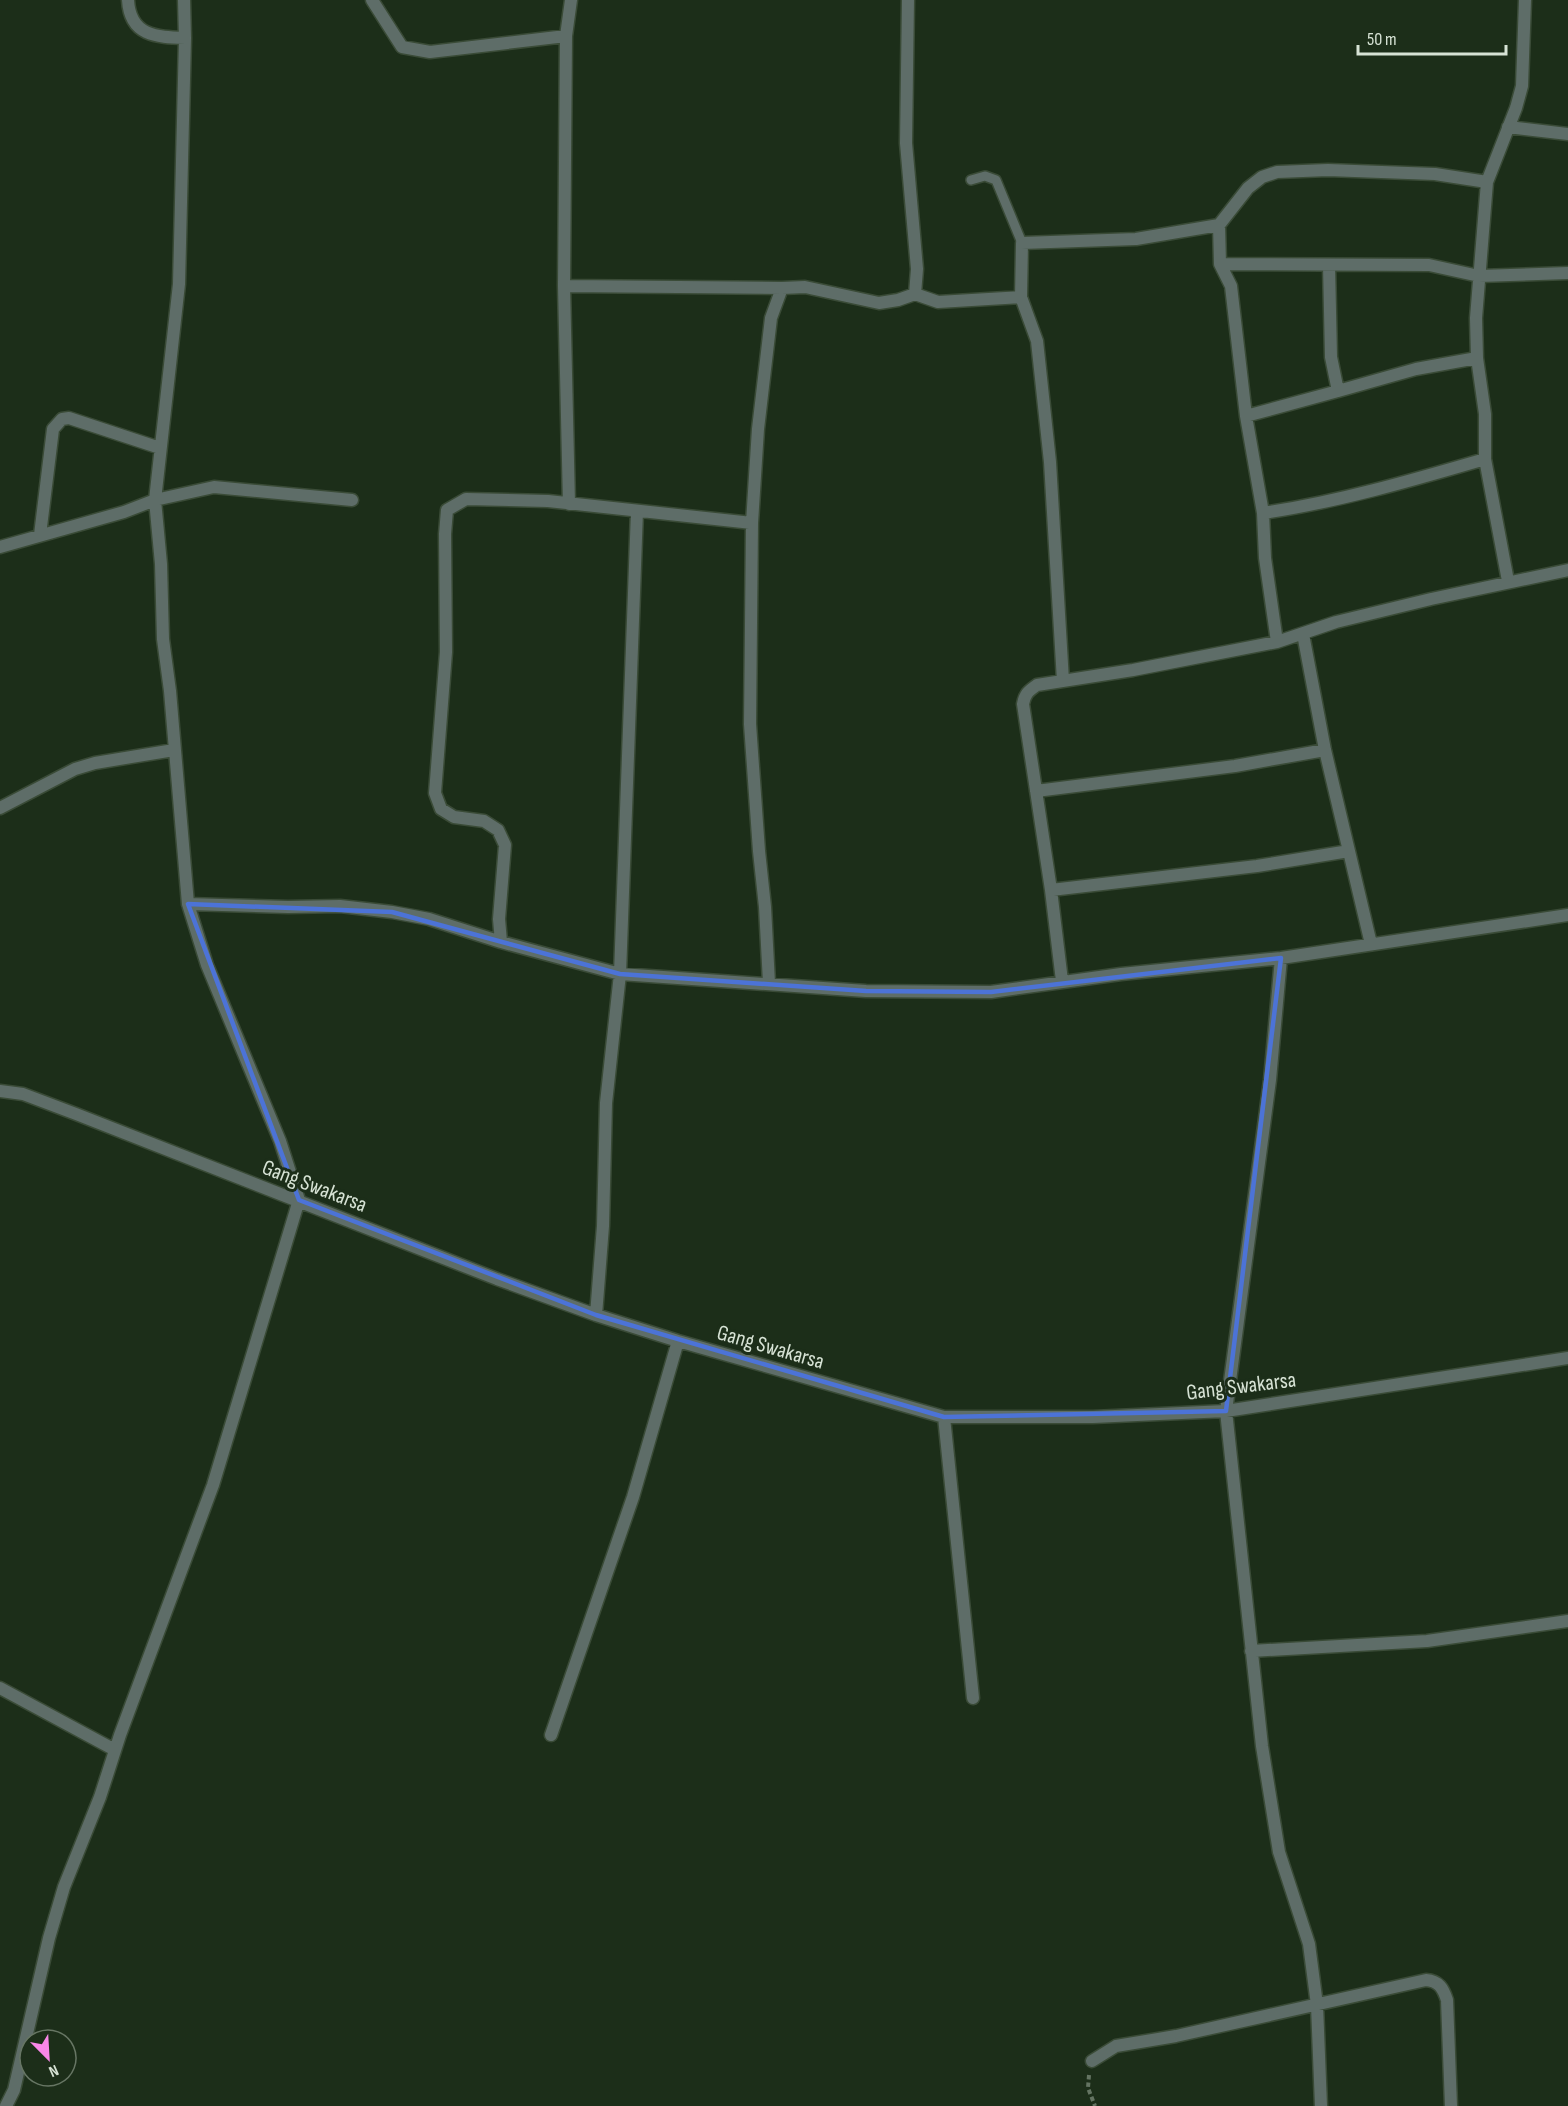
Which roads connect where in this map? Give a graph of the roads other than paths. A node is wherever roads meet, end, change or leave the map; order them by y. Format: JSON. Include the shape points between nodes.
{"nodes":[{"id":1,"x":128,"y":0,"type":"edge"},
{"id":2,"x":184,"y":0,"type":"edge"},
{"id":3,"x":372,"y":0,"type":"edge"},
{"id":4,"x":571,"y":0,"type":"edge"},
{"id":5,"x":908,"y":0,"type":"edge"},
{"id":6,"x":1525,"y":0,"type":"edge"},
{"id":7,"x":566,"y":36,"type":"junction"},
{"id":8,"x":185,"y":38,"type":"junction"},
{"id":9,"x":1508,"y":127,"type":"junction"},
{"id":10,"x":1568,"y":134,"type":"edge"},
{"id":11,"x":971,"y":180,"type":"dead end"},
{"id":12,"x":1487,"y":182,"type":"junction"},
{"id":13,"x":1219,"y":225,"type":"junction"},
{"id":14,"x":1022,"y":243,"type":"junction"},
{"id":15,"x":1220,"y":264,"type":"junction"},
{"id":16,"x":1329,"y":265,"type":"junction"},
{"id":17,"x":1568,"y":273,"type":"edge"},
{"id":18,"x":1479,"y":276,"type":"junction"},
{"id":19,"x":564,"y":286,"type":"junction"},
{"id":20,"x":782,"y":288,"type":"junction"},
{"id":21,"x":915,"y":294,"type":"junction"},
{"id":22,"x":1021,"y":297,"type":"junction"},
{"id":23,"x":1477,"y":358,"type":"junction"},
{"id":24,"x":1338,"y":391,"type":"junction"},
{"id":25,"x":1246,"y":416,"type":"junction"},
{"id":26,"x":159,"y":448,"type":"junction"},
{"id":27,"x":1485,"y":459,"type":"junction"},
{"id":28,"x":155,"y":500,"type":"junction"},
{"id":29,"x":352,"y":500,"type":"dead end"},
{"id":30,"x":569,"y":504,"type":"junction"},
{"id":31,"x":637,"y":511,"type":"junction"},
{"id":32,"x":1263,"y":513,"type":"junction"},
{"id":33,"x":752,"y":523,"type":"junction"},
{"id":34,"x":40,"y":535,"type":"junction"},
{"id":35,"x":0,"y":547,"type":"edge"},
{"id":36,"x":1568,"y":570,"type":"edge"},
{"id":37,"x":1508,"y":581,"type":"junction"},
{"id":38,"x":1303,"y":634,"type":"junction"},
{"id":39,"x":1277,"y":642,"type":"junction"},
{"id":40,"x":1063,"y":681,"type":"junction"},
{"id":41,"x":174,"y":750,"type":"junction"},
{"id":42,"x":1325,"y":750,"type":"junction"},
{"id":43,"x":1036,"y":791,"type":"junction"},
{"id":44,"x":0,"y":808,"type":"edge"},
{"id":45,"x":1349,"y":851,"type":"junction"},
{"id":46,"x":1051,"y":890,"type":"junction"},
{"id":47,"x":188,"y":904,"type":"junction"},
{"id":48,"x":1568,"y":915,"type":"edge"},
{"id":49,"x":501,"y":942,"type":"junction"},
{"id":50,"x":1371,"y":944,"type":"junction"},
{"id":51,"x":1281,"y":958,"type":"junction"},
{"id":52,"x":620,"y":974,"type":"junction"},
{"id":53,"x":1062,"y":981,"type":"junction"},
{"id":54,"x":769,"y":983,"type":"junction"},
{"id":55,"x":0,"y":1091,"type":"edge"},
{"id":56,"x":299,"y":1200,"type":"junction"},
{"id":57,"x":596,"y":1315,"type":"junction"},
{"id":58,"x":678,"y":1341,"type":"junction"},
{"id":59,"x":1568,"y":1358,"type":"edge"},
{"id":60,"x":1226,"y":1411,"type":"junction"},
{"id":61,"x":944,"y":1417,"type":"junction"},
{"id":62,"x":1568,"y":1621,"type":"edge"},
{"id":63,"x":1251,"y":1651,"type":"junction"},
{"id":64,"x":0,"y":1688,"type":"edge"},
{"id":65,"x":973,"y":1698,"type":"dead end"},
{"id":66,"x":551,"y":1735,"type":"dead end"},
{"id":67,"x":115,"y":1750,"type":"junction"},
{"id":68,"x":1317,"y":2005,"type":"junction"},
{"id":69,"x":1092,"y":2061,"type":"road end"},
{"id":70,"x":6,"y":2106,"type":"edge"},
{"id":71,"x":1321,"y":2106,"type":"edge"},
{"id":72,"x":1451,"y":2106,"type":"edge"}],
"edges":[{"from":1,"to":8,"type":"street","via":[[134,22],[144,32],[156,37]]},
{"from":2,"to":8,"type":"street"},
{"from":3,"to":7,"type":"street","via":[[402,46],[413,50],[430,52]]},
{"from":4,"to":7,"type":"street"},
{"from":5,"to":21,"type":"street","via":[[906,143],[917,269]]},
{"from":6,"to":9,"type":"street","via":[[1522,86]]},
{"from":7,"to":19,"type":"street"},
{"from":8,"to":26,"type":"street","via":[[179,284]]},
{"from":9,"to":10,"type":"street"},
{"from":9,"to":12,"type":"street"},
{"from":11,"to":14,"type":"lane","via":[[985,176],[996,180]]},
{"from":12,"to":13,"type":"street","via":[[1435,174],[1277,172],[1248,188]]},
{"from":12,"to":18,"type":"street"},
{"from":13,"to":14,"type":"street","via":[[1136,239]]},
{"from":13,"to":15,"type":"street"},
{"from":14,"to":22,"type":"street"},
{"from":15,"to":16,"type":"street"},
{"from":15,"to":25,"type":"street","via":[[1231,286]]},
{"from":16,"to":18,"type":"street","via":[[1429,265]]},
{"from":16,"to":24,"type":"street","via":[[1331,357]]},
{"from":17,"to":18,"type":"street"},
{"from":18,"to":23,"type":"street"},
{"from":19,"to":20,"type":"street"},
{"from":19,"to":30,"type":"street"},
{"from":20,"to":21,"type":"street","via":[[805,287],[879,303]]},
{"from":20,"to":33,"type":"street","via":[[771,318]]},
{"from":21,"to":22,"type":"street","via":[[938,302]]},
{"from":22,"to":40,"type":"street","via":[[1037,340],[1050,462]]},
{"from":23,"to":24,"type":"street","via":[[1416,369]]},
{"from":23,"to":27,"type":"street","via":[[1485,414]]},
{"from":24,"to":25,"type":"street"},
{"from":25,"to":32,"type":"street"},
{"from":26,"to":28,"type":"street"},
{"from":26,"to":34,"type":"street","via":[[62,419],[53,429]]},
{"from":27,"to":32,"type":"street","via":[[1294,509]]},
{"from":27,"to":37,"type":"street"},
{"from":28,"to":29,"type":"street","via":[[214,487]]},
{"from":28,"to":34,"type":"street"},
{"from":28,"to":41,"type":"street"},
{"from":30,"to":31,"type":"street"},
{"from":30,"to":49,"type":"street","via":[[466,498],[447,510],[446,652],[435,793],[441,809],[454,817],[484,821],[498,830],[504,845]]},
{"from":31,"to":33,"type":"street"},
{"from":31,"to":52,"type":"street"},
{"from":32,"to":39,"type":"street","via":[[1266,570]]},
{"from":33,"to":54,"type":"street","via":[[750,724]]},
{"from":34,"to":35,"type":"street"},
{"from":36,"to":37,"type":"street"},
{"from":37,"to":38,"type":"street","via":[[1336,622]]},
{"from":38,"to":39,"type":"street"},
{"from":38,"to":42,"type":"street"},
{"from":39,"to":40,"type":"street"},
{"from":40,"to":43,"type":"street","via":[[1038,685],[1024,695]]},
{"from":41,"to":44,"type":"street","via":[[75,769]]},
{"from":41,"to":47,"type":"street"},
{"from":42,"to":43,"type":"street","via":[[1235,766]]},
{"from":42,"to":45,"type":"street"},
{"from":43,"to":46,"type":"street"},
{"from":45,"to":46,"type":"street"},
{"from":45,"to":50,"type":"street"},
{"from":46,"to":53,"type":"street"},
{"from":47,"to":49,"type":"street","via":[[340,906],[392,912],[429,919]]},
{"from":47,"to":56,"type":"street","via":[[207,965],[280,1141]]},
{"from":48,"to":50,"type":"street"},
{"from":49,"to":52,"type":"street"},
{"from":50,"to":51,"type":"street"},
{"from":51,"to":53,"type":"street"},
{"from":51,"to":60,"type":"street","via":[[1270,1080]]},
{"from":52,"to":54,"type":"street"},
{"from":52,"to":57,"type":"street","via":[[606,1103]]},
{"from":53,"to":54,"type":"street","via":[[991,992],[866,991]]},
{"from":55,"to":56,"type":"street","name":"Gang Swakarsa","via":[[23,1094]]},
{"from":56,"to":57,"type":"street","name":"Gang Swakarsa"},
{"from":56,"to":67,"type":"street","via":[[213,1485]]},
{"from":57,"to":58,"type":"street","name":"Gang Swakarsa"},
{"from":58,"to":61,"type":"street","name":"Gang Swakarsa"},
{"from":58,"to":66,"type":"street","via":[[633,1497]]},
{"from":59,"to":60,"type":"street","name":"Gang Swakarsa"},
{"from":60,"to":61,"type":"street","name":"Gang Swakarsa","via":[[1093,1417]]},
{"from":60,"to":63,"type":"street"},
{"from":61,"to":65,"type":"street"},
{"from":62,"to":63,"type":"street","via":[[1427,1641]]},
{"from":63,"to":68,"type":"street","via":[[1279,1852],[1309,1944]]},
{"from":64,"to":67,"type":"street"},
{"from":67,"to":70,"type":"street","via":[[64,1887],[14,2090]]},
{"from":68,"to":69,"type":"street","via":[[1116,2046]]},
{"from":68,"to":71,"type":"street"},
{"from":68,"to":72,"type":"street","via":[[1426,1980],[1438,1983],[1447,2000]]}]}
